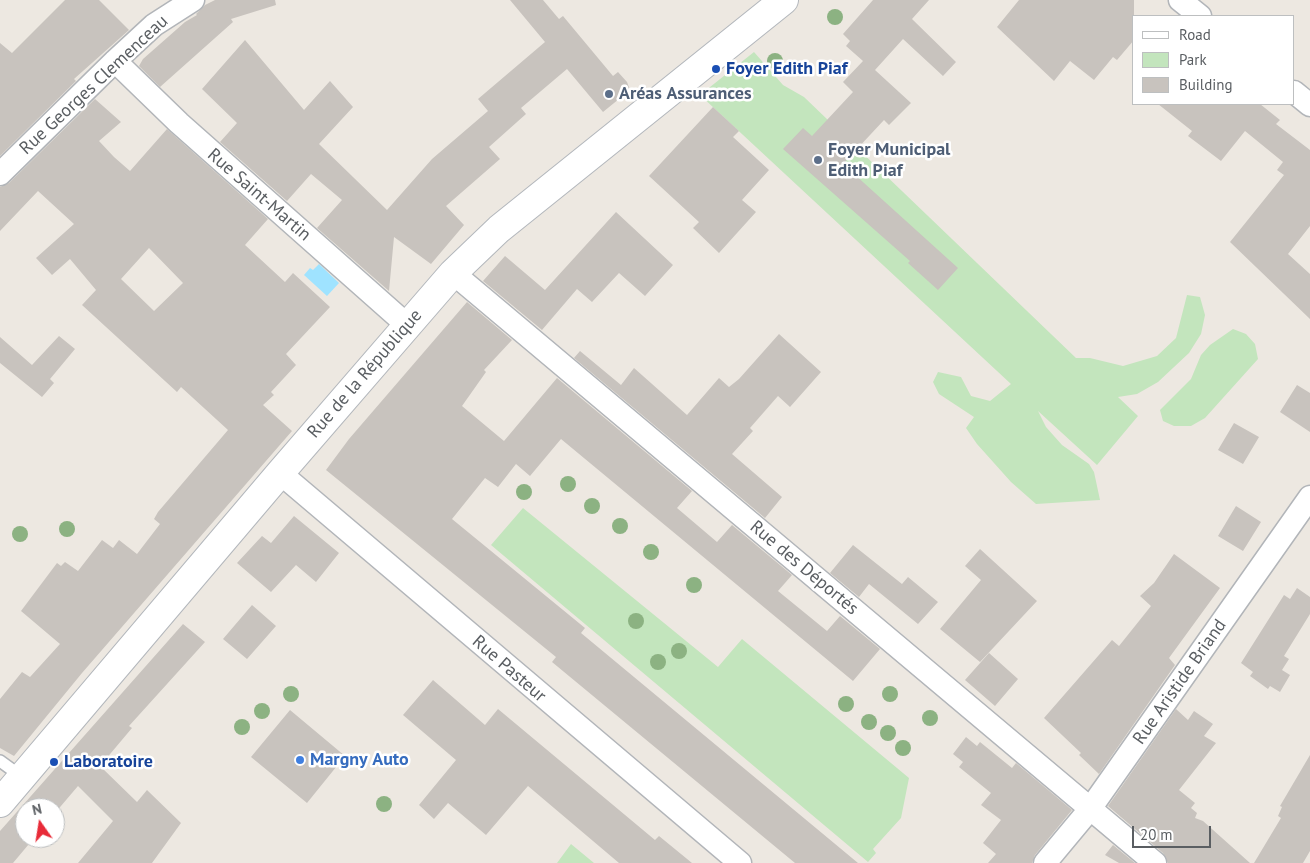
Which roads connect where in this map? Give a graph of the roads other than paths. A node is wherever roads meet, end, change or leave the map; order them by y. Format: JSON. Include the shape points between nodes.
{"nodes":[{"id":1,"x":192,"y":0,"type":"edge"},
{"id":2,"x":784,"y":0,"type":"edge"},
{"id":3,"x":1180,"y":0,"type":"edge"},
{"id":4,"x":1199,"y":15,"type":"edge"},
{"id":5,"x":115,"y":61,"type":"junction"},
{"id":6,"x":1295,"y":93,"type":"edge"},
{"id":7,"x":1310,"y":105,"type":"edge"},
{"id":8,"x":0,"y":174,"type":"edge"},
{"id":9,"x":453,"y":273,"type":"junction"},
{"id":10,"x":407,"y":324,"type":"junction"},
{"id":11,"x":280,"y":473,"type":"junction"},
{"id":12,"x":1310,"y":498,"type":"edge"},
{"id":13,"x":0,"y":761,"type":"edge"},
{"id":14,"x":22,"y":777,"type":"junction"},
{"id":15,"x":0,"y":803,"type":"edge"},
{"id":16,"x":1090,"y":809,"type":"junction"},
{"id":17,"x":740,"y":863,"type":"edge"},
{"id":18,"x":1045,"y":863,"type":"edge"},
{"id":19,"x":1155,"y":863,"type":"edge"}],
"edges":[{"from":1,"to":5,"type":"street","name":"Rue Georges Clemenceau","via":[[154,25]]},
{"from":2,"to":9,"type":"street","name":"Rue de la République","via":[[499,229]]},
{"from":3,"to":4,"type":"street"},
{"from":5,"to":8,"type":"street","name":"Rue Georges Clemenceau"},
{"from":5,"to":10,"type":"street","name":"Rue Saint-Martin","via":[[179,124]]},
{"from":6,"to":7,"type":"street"},
{"from":9,"to":10,"type":"street","name":"Rue de la République"},
{"from":9,"to":16,"type":"street","name":"Rue des Déportés"},
{"from":10,"to":11,"type":"street","name":"Rue de la République"},
{"from":11,"to":14,"type":"street","name":"Rue de la République"},
{"from":11,"to":17,"type":"street","name":"Rue Pasteur"},
{"from":12,"to":16,"type":"street","name":"Rue Aristide Briand"},
{"from":13,"to":14,"type":"lane"},
{"from":14,"to":15,"type":"street","name":"Rue de la République"},
{"from":16,"to":18,"type":"street","name":"Rue Aristide Briand"},
{"from":16,"to":19,"type":"street","name":"Rue des Déportés"}]}
